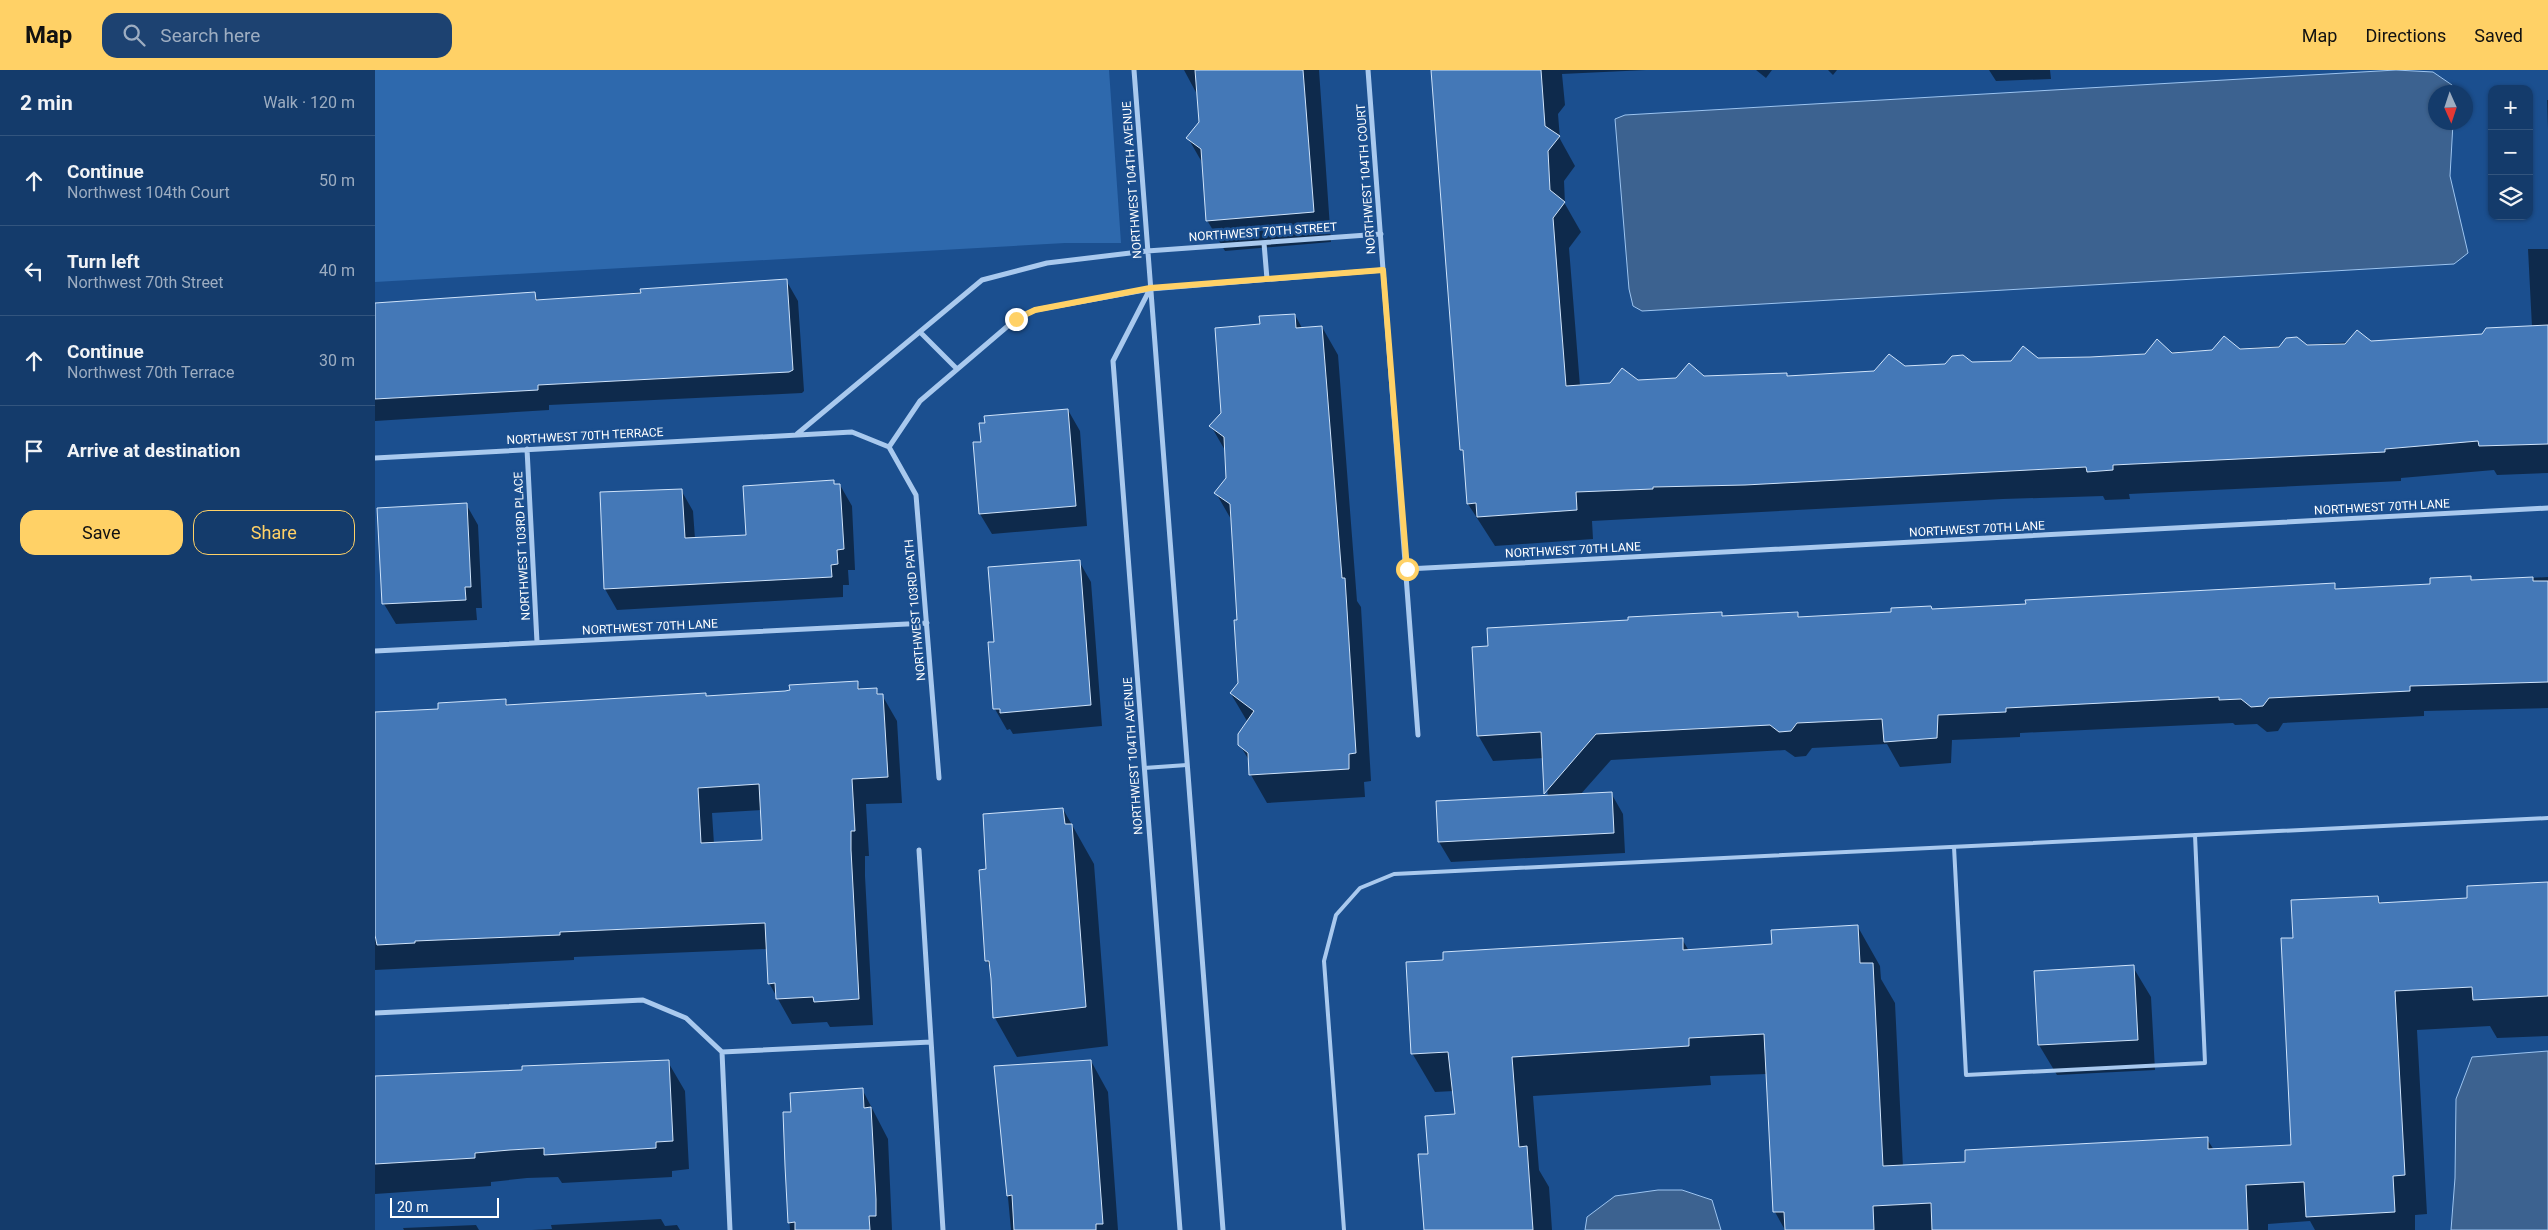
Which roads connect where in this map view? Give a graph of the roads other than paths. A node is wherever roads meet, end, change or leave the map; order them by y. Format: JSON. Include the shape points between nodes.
{"nodes":[{"id":1,"x":1134,"y":70,"type":"edge"},
{"id":2,"x":1368,"y":70,"type":"edge"},
{"id":3,"x":1381,"y":234,"type":"junction"},
{"id":4,"x":1264,"y":242,"type":"junction"},
{"id":5,"x":1147,"y":250,"type":"junction"},
{"id":6,"x":1383,"y":270,"type":"junction"},
{"id":7,"x":1267,"y":279,"type":"junction"},
{"id":8,"x":1150,"y":288,"type":"junction"},
{"id":9,"x":920,"y":332,"type":"junction"},
{"id":10,"x":957,"y":369,"type":"junction"},
{"id":11,"x":797,"y":434,"type":"junction"},
{"id":12,"x":889,"y":447,"type":"junction"},
{"id":13,"x":527,"y":449,"type":"junction"},
{"id":14,"x":375,"y":458,"type":"edge"},
{"id":15,"x":2548,"y":508,"type":"edge"},
{"id":16,"x":1407,"y":569,"type":"junction"},
{"id":17,"x":927,"y":623,"type":"junction"},
{"id":18,"x":537,"y":642,"type":"junction"},
{"id":19,"x":375,"y":651,"type":"edge"},
{"id":20,"x":1418,"y":735,"type":"dead end"},
{"id":21,"x":1187,"y":765,"type":"junction"},
{"id":22,"x":1144,"y":768,"type":"junction"},
{"id":23,"x":939,"y":778,"type":"dead end"},
{"id":24,"x":2548,"y":818,"type":"edge"},
{"id":25,"x":2195,"y":835,"type":"junction"},
{"id":26,"x":1954,"y":847,"type":"junction"},
{"id":27,"x":919,"y":850,"type":"dead end"},
{"id":28,"x":375,"y":1013,"type":"edge"},
{"id":29,"x":931,"y":1042,"type":"junction"},
{"id":30,"x":722,"y":1052,"type":"junction"},
{"id":31,"x":730,"y":1230,"type":"edge"},
{"id":32,"x":943,"y":1230,"type":"edge"},
{"id":33,"x":1180,"y":1230,"type":"edge"},
{"id":34,"x":1223,"y":1230,"type":"edge"},
{"id":35,"x":1344,"y":1230,"type":"edge"}],
"edges":[{"from":1,"to":5,"type":"street","name":"NORTHWEST 104TH AVENUE"},
{"from":2,"to":3,"type":"street","name":"NORTHWEST 104TH COURT"},
{"from":3,"to":4,"type":"street","name":"NORTHWEST 70TH STREET"},
{"from":3,"to":6,"type":"street","name":"NORTHWEST 104TH COURT"},
{"from":4,"to":5,"type":"street","name":"NORTHWEST 70TH STREET"},
{"from":4,"to":7,"type":"street"},
{"from":5,"to":8,"type":"street","name":"NORTHWEST 104TH AVENUE"},
{"from":5,"to":9,"type":"street","via":[[1047,263],[982,280]]},
{"from":6,"to":7,"type":"street"},
{"from":6,"to":16,"type":"street","name":"NORTHWEST 104TH COURT"},
{"from":7,"to":8,"type":"street"},
{"from":8,"to":10,"type":"street","via":[[1035,310],[1016,319]]},
{"from":8,"to":21,"type":"street","name":"NORTHWEST 104TH AVENUE"},
{"from":8,"to":22,"type":"street","name":"NORTHWEST 104TH AVENUE","via":[[1113,361]]},
{"from":9,"to":10,"type":"street"},
{"from":9,"to":11,"type":"street"},
{"from":10,"to":12,"type":"street","via":[[920,401]]},
{"from":11,"to":12,"type":"street","name":"NORTHWEST 70TH TERRACE","via":[[852,432]]},
{"from":11,"to":13,"type":"street","name":"NORTHWEST 70TH TERRACE"},
{"from":12,"to":17,"type":"street","name":"NORTHWEST 103RD PATH","via":[[916,495]]},
{"from":13,"to":14,"type":"street","name":"NORTHWEST 70TH TERRACE"},
{"from":13,"to":18,"type":"street","name":"NORTHWEST 103RD PLACE"},
{"from":15,"to":16,"type":"street","name":"NORTHWEST 70TH LANE"},
{"from":16,"to":20,"type":"street","name":"NORTHWEST 104TH COURT"},
{"from":17,"to":18,"type":"street","name":"NORTHWEST 70TH LANE"},
{"from":17,"to":23,"type":"street","name":"NORTHWEST 103RD PATH"},
{"from":18,"to":19,"type":"street","name":"NORTHWEST 70TH LANE"},
{"from":21,"to":22,"type":"lane"},
{"from":21,"to":34,"type":"street","name":"NORTHWEST 104TH AVENUE"},
{"from":22,"to":33,"type":"street","name":"NORTHWEST 104TH AVENUE"},
{"from":24,"to":25,"type":"lane"},
{"from":25,"to":26,"type":"lane"},
{"from":25,"to":26,"type":"lane","via":[[2205,1064],[1966,1075]]},
{"from":26,"to":35,"type":"lane","via":[[1394,874],[1361,888],[1336,915],[1324,961]]},
{"from":27,"to":29,"type":"street"},
{"from":28,"to":30,"type":"street","via":[[643,1000],[686,1018]]},
{"from":29,"to":30,"type":"street"},
{"from":29,"to":32,"type":"street"},
{"from":30,"to":31,"type":"street"}]}
